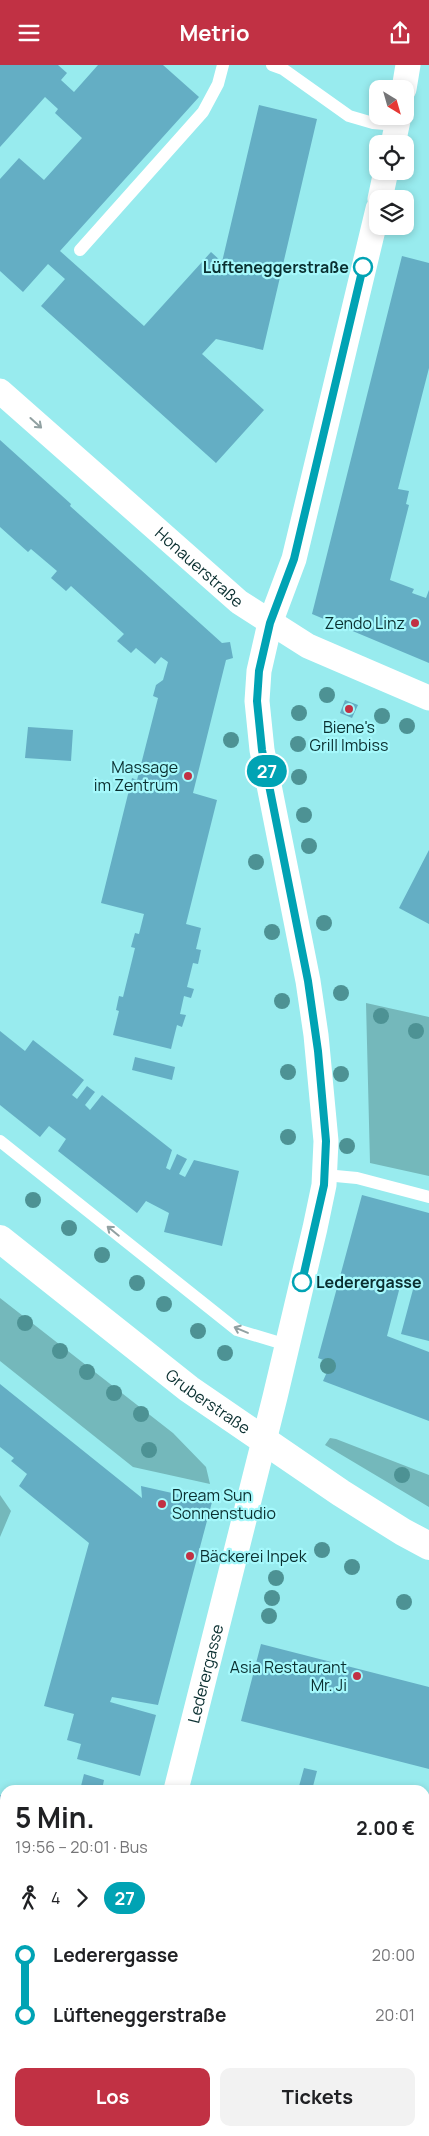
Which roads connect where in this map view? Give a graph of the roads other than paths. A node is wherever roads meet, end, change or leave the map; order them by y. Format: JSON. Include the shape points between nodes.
{"nodes":[{"id":1,"x":223,"y":65,"type":"edge"},
{"id":2,"x":272,"y":65,"type":"edge"},
{"id":3,"x":408,"y":65,"type":"edge"},
{"id":4,"x":406,"y":80,"type":"edge"},
{"id":5,"x":396,"y":128,"type":"edge"},
{"id":6,"x":372,"y":235,"type":"edge"},
{"id":7,"x":80,"y":250,"type":"dead end"},
{"id":8,"x":0,"y":391,"type":"edge"},
{"id":9,"x":270,"y":623,"type":"junction"},
{"id":10,"x":429,"y":698,"type":"edge"},
{"id":11,"x":0,"y":1141,"type":"edge"},
{"id":12,"x":324,"y":1175,"type":"junction"},
{"id":13,"x":429,"y":1197,"type":"edge"},
{"id":14,"x":0,"y":1239,"type":"edge"},
{"id":15,"x":287,"y":1345,"type":"junction"},
{"id":16,"x":263,"y":1441,"type":"junction"},
{"id":17,"x":429,"y":1546,"type":"edge"},
{"id":18,"x":177,"y":1785,"type":"edge"}],
"edges":[{"from":1,"to":7,"type":"lane","via":[[218,84],[203,112]]},
{"from":2,"to":5,"type":"lane","via":[[283,69],[349,116]]},
{"from":3,"to":4,"type":"street"},
{"from":6,"to":9,"type":"street","name":"Lederergasse","via":[[294,559]]},
{"from":8,"to":9,"type":"street","name":"Honauerstraße","one_way":true,"via":[[239,602]]},
{"from":9,"to":10,"type":"street","name":"Honauerstraße","via":[[308,646]]},
{"from":9,"to":12,"type":"street","name":"Lederergasse","via":[[259,671],[257,701],[262,750],[316,1035],[326,1141]]},
{"from":15,"to":11,"type":"lane","one_way":true,"via":[[237,1331]]},
{"from":12,"to":13,"type":"lane","via":[[357,1178]]},
{"from":12,"to":15,"type":"street","name":"Lederergasse"},
{"from":14,"to":16,"type":"main road","name":"Gruberstraße","via":[[189,1389]]},
{"from":15,"to":16,"type":"street","name":"Lederergasse"},
{"from":16,"to":17,"type":"main road","name":"Gruberstraße","via":[[356,1503]]},
{"from":16,"to":18,"type":"street","name":"Lederergasse"}]}
